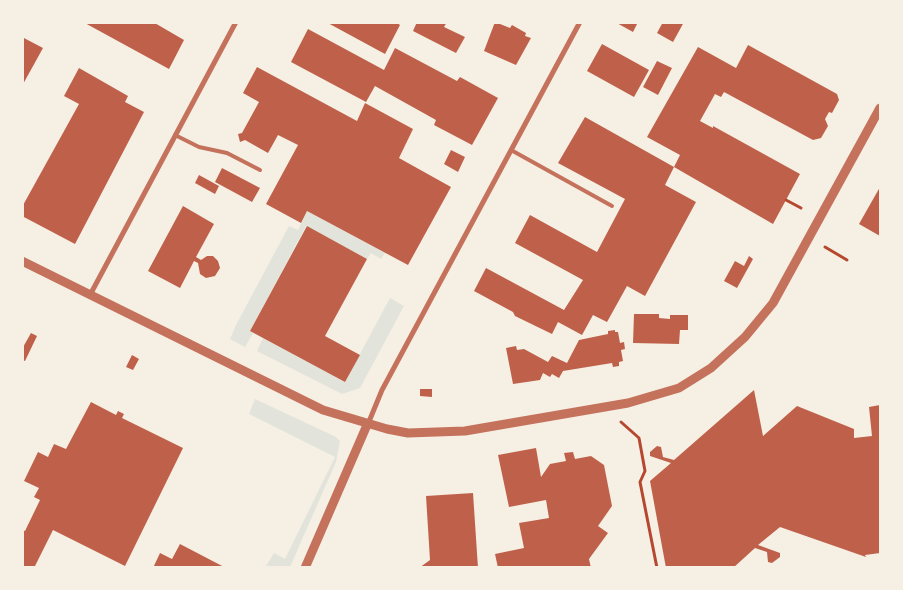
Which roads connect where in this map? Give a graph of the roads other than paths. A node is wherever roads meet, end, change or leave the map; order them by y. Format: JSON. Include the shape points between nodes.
{"nodes":[{"id":1,"x":236,"y":22,"type":"edge"},
{"id":2,"x":580,"y":22,"type":"edge"},
{"id":3,"x":880,"y":108,"type":"edge"},
{"id":4,"x":175,"y":135,"type":"junction"},
{"id":5,"x":511,"y":150,"type":"junction"},
{"id":6,"x":260,"y":170,"type":"dead end"},
{"id":7,"x":612,"y":206,"type":"dead end"},
{"id":8,"x":22,"y":261,"type":"edge"},
{"id":9,"x":90,"y":295,"type":"junction"},
{"id":10,"x":368,"y":425,"type":"junction"},
{"id":11,"x":305,"y":568,"type":"edge"}],
"edges":[{"from":1,"to":4,"type":"street"},
{"from":2,"to":5,"type":"street"},
{"from":3,"to":10,"type":"street","via":[[773,303],[745,337],[711,368],[679,388],[628,403],[465,431],[408,433]]},
{"from":4,"to":6,"type":"lane","via":[[199,147],[227,153]]},
{"from":4,"to":9,"type":"street"},
{"from":5,"to":7,"type":"lane"},
{"from":5,"to":10,"type":"street","via":[[382,390]]},
{"from":8,"to":9,"type":"street"},
{"from":9,"to":10,"type":"street","via":[[323,410]]},
{"from":10,"to":11,"type":"street"}]}
